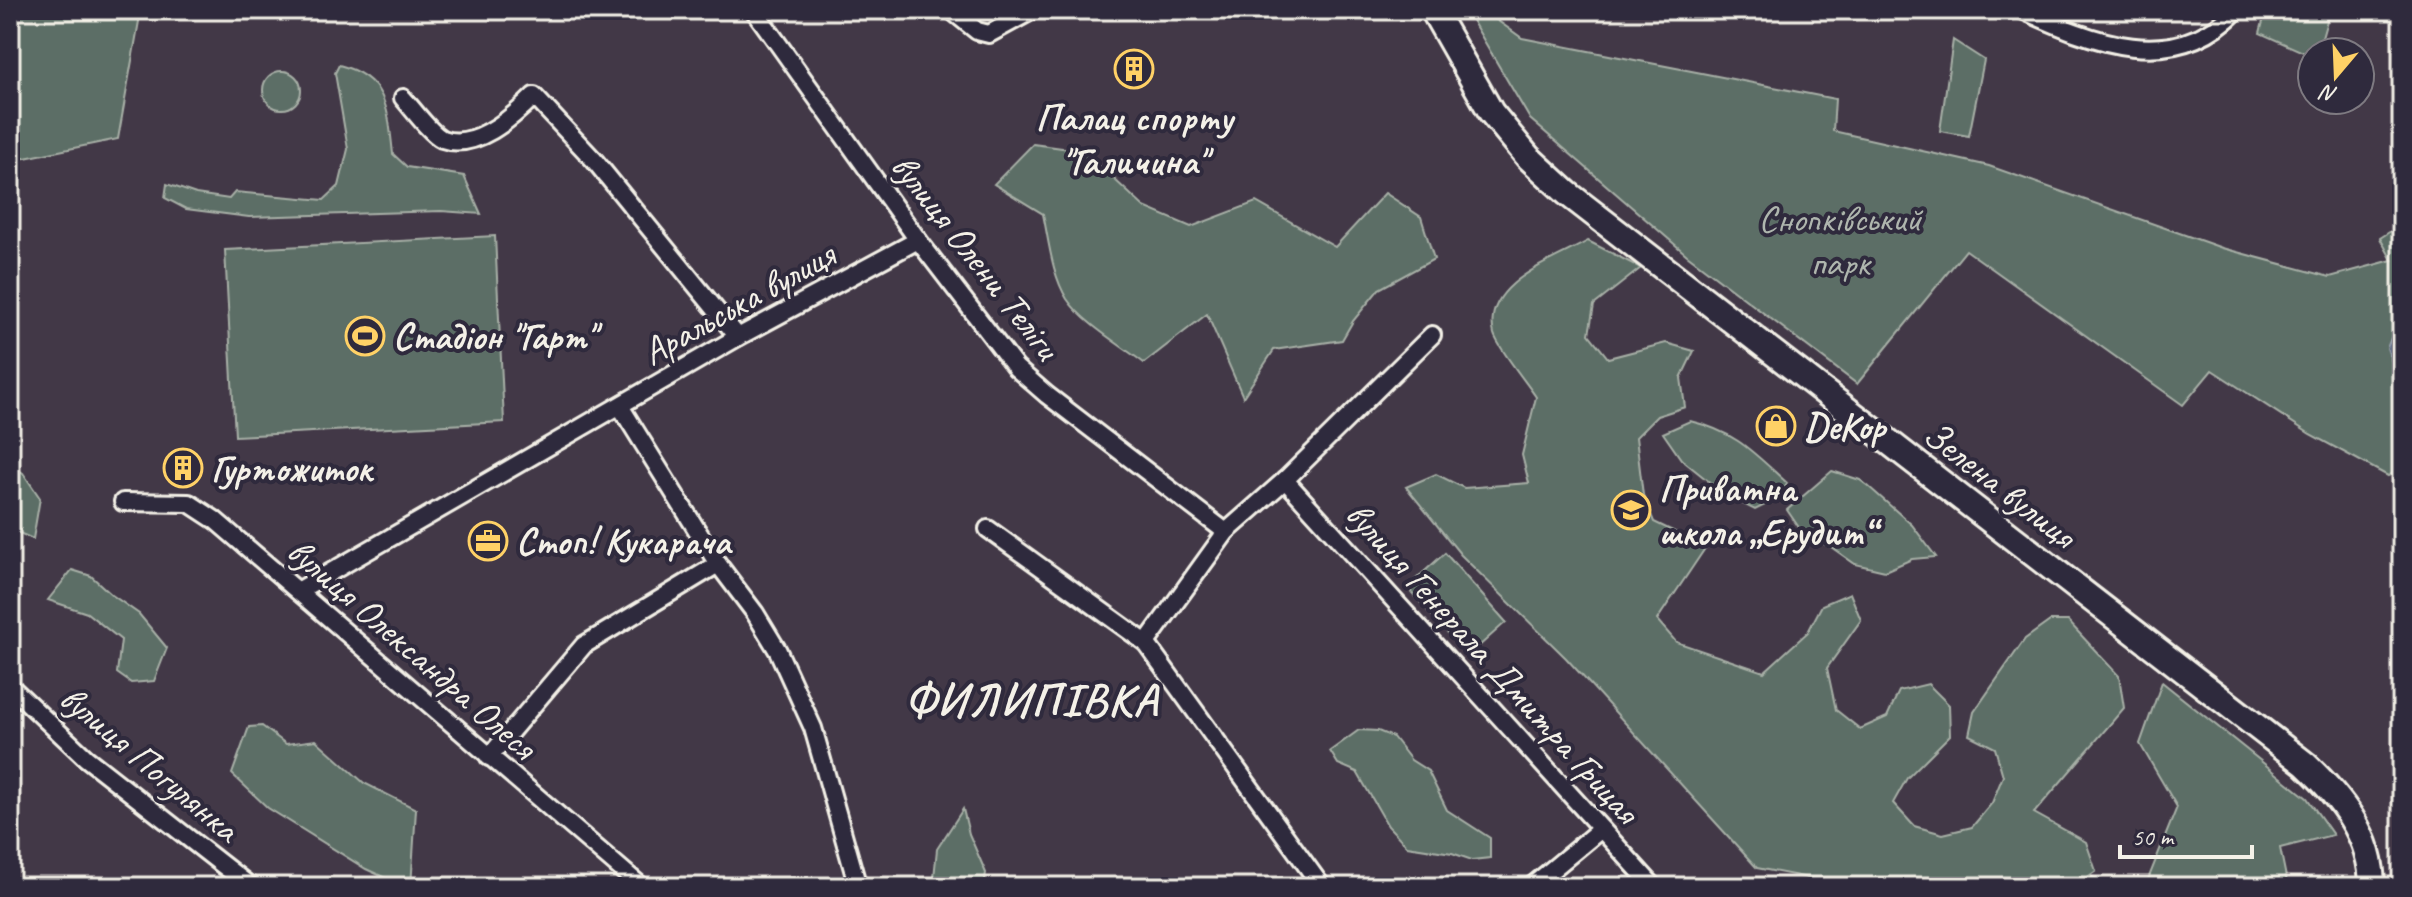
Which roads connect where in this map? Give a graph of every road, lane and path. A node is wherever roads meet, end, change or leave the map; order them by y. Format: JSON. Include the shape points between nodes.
{"nodes":[{"id":1,"x":754,"y":10,"type":"edge"},
{"id":2,"x":951,"y":10,"type":"edge"},
{"id":3,"x":1033,"y":10,"type":"edge"},
{"id":4,"x":1433,"y":10,"type":"edge"},
{"id":5,"x":2022,"y":10,"type":"edge"},
{"id":6,"x":2237,"y":10,"type":"edge"},
{"id":7,"x":403,"y":98,"type":"dead end"},
{"id":8,"x":918,"y":240,"type":"junction"},
{"id":9,"x":1432,"y":335,"type":"dead end"},
{"id":10,"x":738,"y":337,"type":"junction"},
{"id":11,"x":620,"y":406,"type":"junction"},
{"id":12,"x":1285,"y":480,"type":"junction"},
{"id":13,"x":123,"y":502,"type":"dead end"},
{"id":14,"x":988,"y":529,"type":"dead end"},
{"id":15,"x":1226,"y":532,"type":"junction"},
{"id":16,"x":718,"y":564,"type":"junction"},
{"id":17,"x":298,"y":591,"type":"junction"},
{"id":18,"x":1146,"y":643,"type":"junction"},
{"id":19,"x":10,"y":686,"type":"edge"},
{"id":20,"x":489,"y":757,"type":"junction"},
{"id":21,"x":1601,"y":829,"type":"junction"},
{"id":22,"x":251,"y":887,"type":"edge"},
{"id":23,"x":642,"y":887,"type":"edge"},
{"id":24,"x":858,"y":887,"type":"edge"},
{"id":25,"x":1322,"y":887,"type":"edge"},
{"id":26,"x":1531,"y":887,"type":"edge"},
{"id":27,"x":1654,"y":887,"type":"edge"},
{"id":28,"x":2372,"y":887,"type":"edge"}],
"edges":[{"from":1,"to":8,"type":"street","name":"вулиця Олени Теліги"},
{"from":2,"to":3,"type":"street","via":[[989,34]]},
{"from":4,"to":28,"type":"main road","name":"Зелена вулиця","via":[[1491,112],[1567,193],[2305,764],[2351,817],[2364,841]]},
{"from":5,"to":6,"type":"street","via":[[2073,33],[2167,49],[2221,25]]},
{"from":7,"to":10,"type":"street","via":[[440,138],[460,142],[482,137],[534,96],[594,160]]},
{"from":8,"to":10,"type":"street","name":"Аральська вулиця"},
{"from":8,"to":15,"type":"street","name":"вулиця Олени Теліги","via":[[1016,368]]},
{"from":9,"to":12,"type":"street"},
{"from":10,"to":11,"type":"street","name":"Аральська вулиця"},
{"from":11,"to":16,"type":"street"},
{"from":11,"to":17,"type":"street","name":"Аральська вулиця"},
{"from":12,"to":15,"type":"street"},
{"from":12,"to":21,"type":"street","name":"вулиця Генерала Дмитра Грицая"},
{"from":13,"to":17,"type":"street","name":"вулиця Олександра Олеся","via":[[189,503]]},
{"from":14,"to":18,"type":"street"},
{"from":15,"to":18,"type":"street"},
{"from":16,"to":20,"type":"street","via":[[584,645]]},
{"from":16,"to":24,"type":"street","via":[[778,651],[813,728]]},
{"from":17,"to":20,"type":"street","name":"вулиця Олександра Олеся"},
{"from":18,"to":25,"type":"street"},
{"from":19,"to":22,"type":"street","name":"вулиця Погулянка","via":[[86,758]]},
{"from":20,"to":23,"type":"street","name":"вулиця Олександра Олеся"},
{"from":21,"to":26,"type":"street"},
{"from":21,"to":27,"type":"street","name":"вулиця Генерала Дмитра Грицая"}]}
